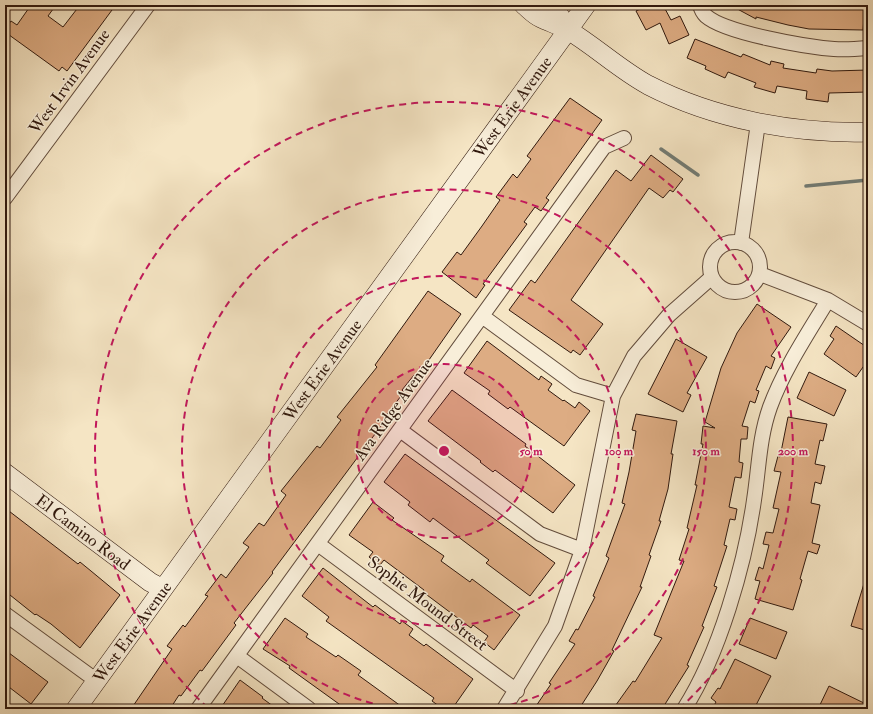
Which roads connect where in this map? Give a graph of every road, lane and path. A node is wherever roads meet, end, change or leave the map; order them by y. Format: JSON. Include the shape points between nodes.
{"nodes":[{"id":1,"x":148,"y":5,"type":"edge"},
{"id":2,"x":524,"y":5,"type":"edge"},
{"id":3,"x":552,"y":5,"type":"edge"},
{"id":4,"x":586,"y":5,"type":"edge"},
{"id":5,"x":700,"y":5,"type":"edge"},
{"id":6,"x":568,"y":30,"type":"junction"},
{"id":7,"x":868,"y":48,"type":"edge"},
{"id":8,"x":758,"y":123,"type":"junction"},
{"id":9,"x":868,"y":132,"type":"edge"},
{"id":10,"x":624,"y":138,"type":"dead end"},
{"id":11,"x":5,"y":198,"type":"edge"},
{"id":12,"x":741,"y":243,"type":"junction"},
{"id":13,"x":760,"y":274,"type":"junction"},
{"id":14,"x":712,"y":277,"type":"junction"},
{"id":15,"x":828,"y":300,"type":"junction"},
{"id":16,"x":482,"y":316,"type":"junction"},
{"id":17,"x":868,"y":324,"type":"edge"},
{"id":18,"x":613,"y":396,"type":"junction"},
{"id":19,"x":400,"y":430,"type":"junction"},
{"id":20,"x":5,"y":473,"type":"edge"},
{"id":21,"x":318,"y":544,"type":"junction"},
{"id":22,"x":582,"y":550,"type":"junction"},
{"id":23,"x":163,"y":589,"type":"junction"},
{"id":24,"x":5,"y":614,"type":"edge"},
{"id":25,"x":237,"y":656,"type":"junction"},
{"id":26,"x":97,"y":681,"type":"junction"},
{"id":27,"x":517,"y":691,"type":"junction"},
{"id":28,"x":76,"y":709,"type":"edge"},
{"id":29,"x":198,"y":709,"type":"edge"},
{"id":30,"x":308,"y":709,"type":"edge"},
{"id":31,"x":504,"y":709,"type":"edge"},
{"id":32,"x":684,"y":709,"type":"edge"}],
"edges":[{"from":1,"to":11,"type":"street","name":"West Irvin Avenue"},
{"from":2,"to":6,"type":"street","via":[[539,17]]},
{"from":3,"to":6,"type":"street"},
{"from":4,"to":6,"type":"street","name":"West Erie Avenue"},
{"from":5,"to":7,"type":"street","via":[[705,15],[714,21],[760,37],[835,49]]},
{"from":6,"to":8,"type":"street","via":[[648,84],[703,107]]},
{"from":6,"to":23,"type":"street","name":"West Erie Avenue"},
{"from":8,"to":9,"type":"street","via":[[807,130]]},
{"from":8,"to":12,"type":"street"},
{"from":10,"to":16,"type":"street","name":"Ava Ridge Avenue","via":[[604,147]]},
{"from":12,"to":13,"type":"street","via":[[757,254]]},
{"from":12,"to":14,"type":"street","via":[[727,243],[716,251],[710,263]]},
{"from":13,"to":14,"type":"street","via":[[750,288],[739,292],[720,288]]},
{"from":13,"to":15,"type":"street"},
{"from":14,"to":18,"type":"street","via":[[669,315],[634,356]]},
{"from":15,"to":17,"type":"street"},
{"from":15,"to":32,"type":"street","via":[[794,358],[770,407],[759,449],[754,500],[741,564],[718,639]]},
{"from":16,"to":18,"type":"street","via":[[576,385]]},
{"from":16,"to":19,"type":"street","name":"Ava Ridge Avenue"},
{"from":18,"to":22,"type":"street"},
{"from":19,"to":21,"type":"street","name":"Ava Ridge Avenue"},
{"from":19,"to":22,"type":"street","via":[[540,534]]},
{"from":20,"to":23,"type":"street","name":"El Camino Road","via":[[150,582]]},
{"from":21,"to":25,"type":"street","name":"Ava Ridge Avenue"},
{"from":21,"to":27,"type":"street","name":"Sophie Mound Street"},
{"from":22,"to":27,"type":"street","via":[[555,626]]},
{"from":23,"to":26,"type":"street","name":"West Erie Avenue"},
{"from":24,"to":26,"type":"street"},
{"from":25,"to":29,"type":"street","name":"Ava Ridge Avenue"},
{"from":25,"to":30,"type":"street"},
{"from":26,"to":28,"type":"street","name":"West Erie Avenue"},
{"from":27,"to":31,"type":"street"}]}
